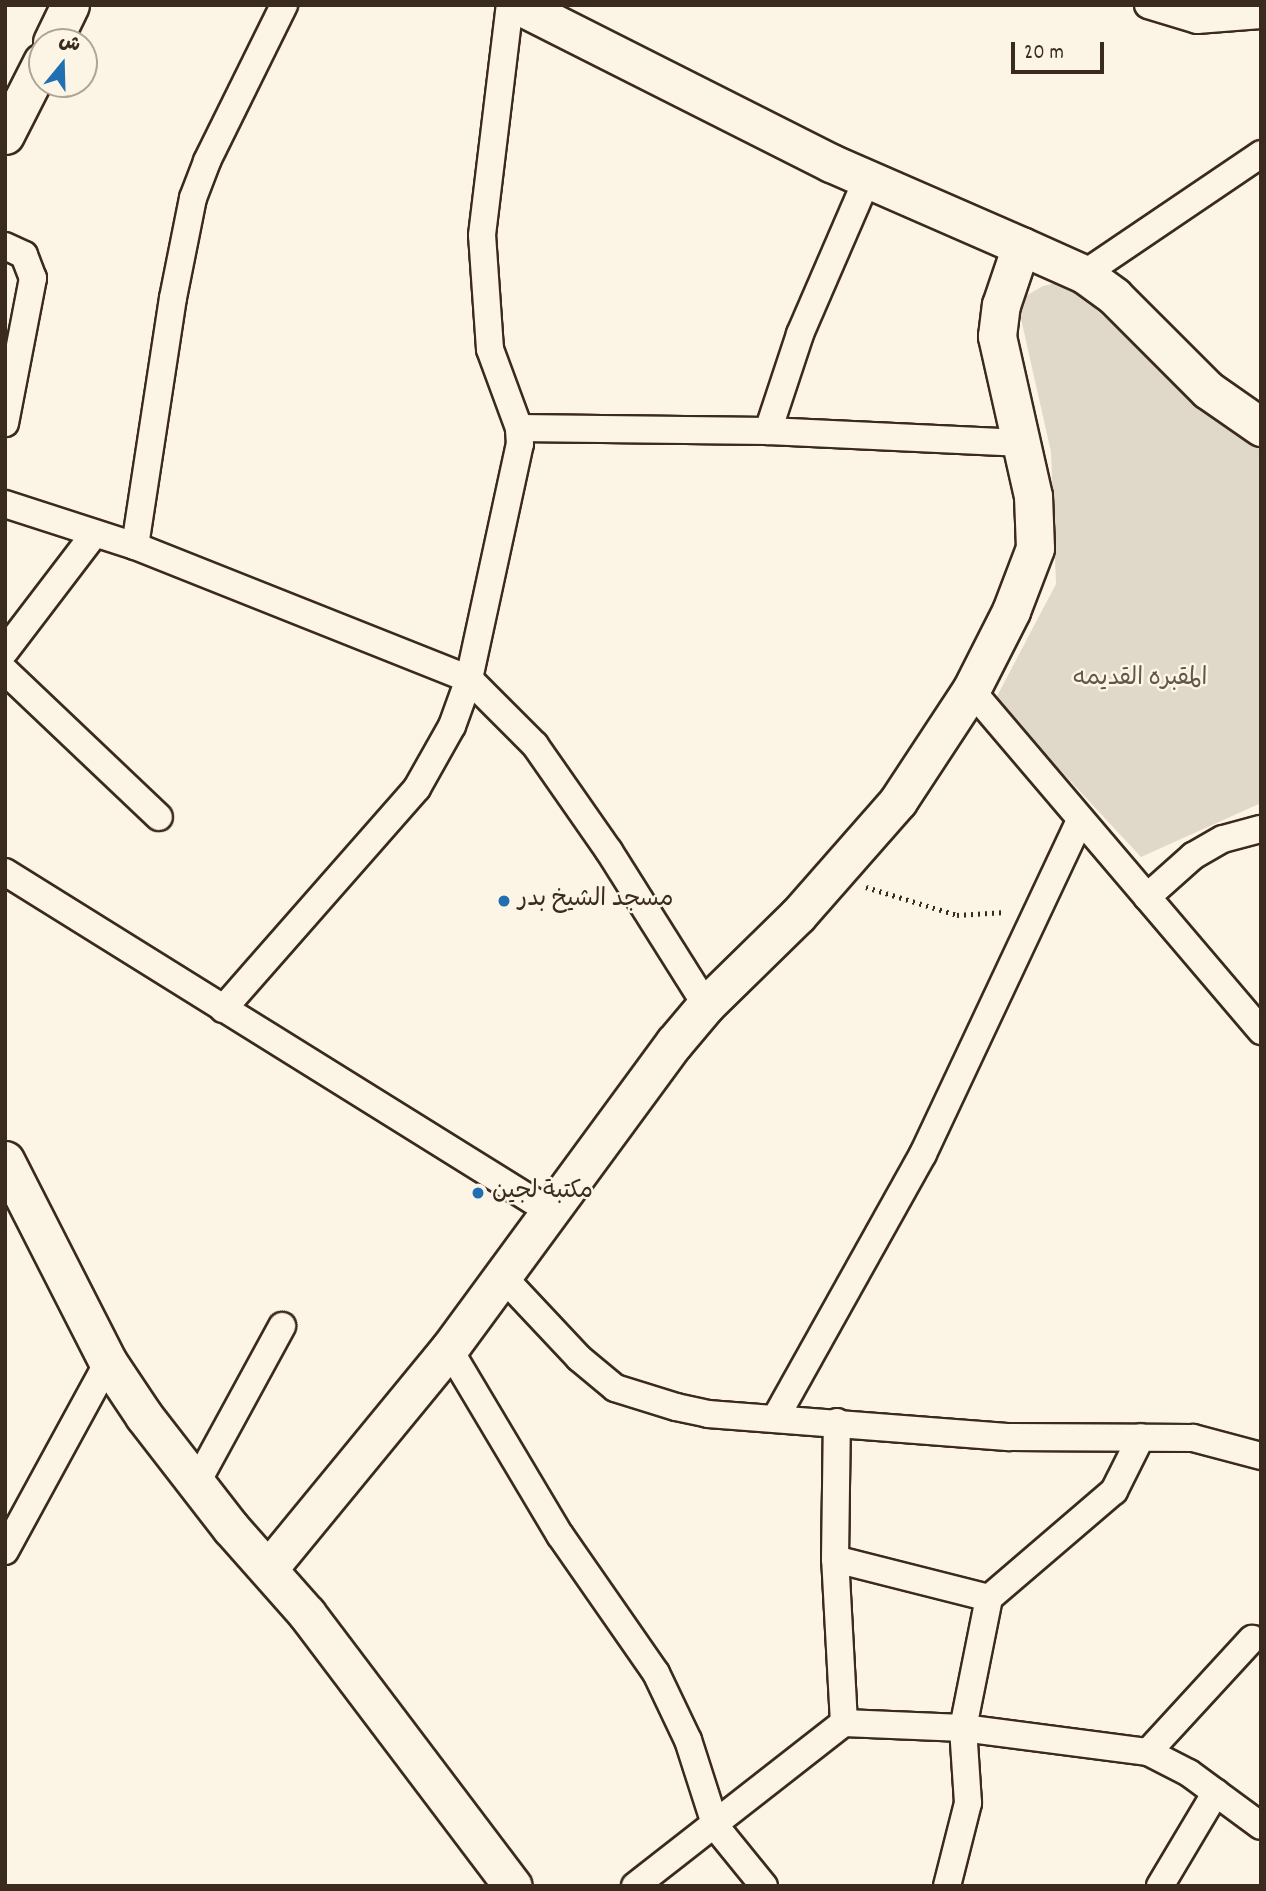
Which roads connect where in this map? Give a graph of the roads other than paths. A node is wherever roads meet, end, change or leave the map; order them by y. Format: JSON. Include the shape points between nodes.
{"nodes":[{"id":1,"x":70,"y":5,"type":"edge"},
{"id":2,"x":285,"y":5,"type":"edge"},
{"id":3,"x":510,"y":5,"type":"edge"},
{"id":4,"x":518,"y":5,"type":"edge"},
{"id":5,"x":1148,"y":5,"type":"edge"},
{"id":6,"x":1261,"y":15,"type":"edge"},
{"id":7,"x":59,"y":28,"type":"edge"},
{"id":8,"x":28,"y":90,"type":"edge"},
{"id":9,"x":5,"y":135,"type":"edge"},
{"id":10,"x":1261,"y":154,"type":"edge"},
{"id":11,"x":867,"y":179,"type":"junction"},
{"id":12,"x":5,"y":246,"type":"edge"},
{"id":13,"x":1021,"y":247,"type":"junction"},
{"id":14,"x":1084,"y":274,"type":"junction"},
{"id":15,"x":5,"y":423,"type":"edge"},
{"id":16,"x":1261,"y":427,"type":"edge"},
{"id":17,"x":519,"y":428,"type":"junction"},
{"id":18,"x":768,"y":430,"type":"junction"},
{"id":19,"x":1022,"y":443,"type":"junction"},
{"id":20,"x":5,"y":504,"type":"edge"},
{"id":21,"x":95,"y":533,"type":"junction"},
{"id":22,"x":135,"y":546,"type":"junction"},
{"id":23,"x":5,"y":651,"type":"edge"},
{"id":24,"x":5,"y":671,"type":"edge"},
{"id":25,"x":469,"y":679,"type":"junction"},
{"id":26,"x":971,"y":690,"type":"junction"},
{"id":27,"x":159,"y":817,"type":"dead end"},
{"id":28,"x":1080,"y":821,"type":"junction"},
{"id":29,"x":1261,"y":828,"type":"edge"},
{"id":30,"x":5,"y":872,"type":"edge"},
{"id":31,"x":1147,"y":897,"type":"junction"},
{"id":32,"x":706,"y":1005,"type":"junction"},
{"id":33,"x":223,"y":1009,"type":"junction"},
{"id":34,"x":1261,"y":1031,"type":"edge"},
{"id":35,"x":5,"y":1160,"type":"edge"},
{"id":36,"x":551,"y":1212,"type":"junction"},
{"id":37,"x":503,"y":1277,"type":"junction"},
{"id":38,"x":282,"y":1326,"type":"dead end"},
{"id":39,"x":449,"y":1349,"type":"junction"},
{"id":40,"x":108,"y":1362,"type":"junction"},
{"id":41,"x":776,"y":1417,"type":"junction"},
{"id":42,"x":837,"y":1422,"type":"junction"},
{"id":43,"x":1141,"y":1437,"type":"junction"},
{"id":44,"x":1261,"y":1456,"type":"edge"},
{"id":45,"x":196,"y":1484,"type":"junction"},
{"id":46,"x":5,"y":1551,"type":"edge"},
{"id":47,"x":835,"y":1559,"type":"junction"},
{"id":48,"x":270,"y":1569,"type":"junction"},
{"id":49,"x":989,"y":1598,"type":"junction"},
{"id":50,"x":1252,"y":1639,"type":"dead end"},
{"id":51,"x":844,"y":1723,"type":"junction"},
{"id":52,"x":963,"y":1728,"type":"junction"},
{"id":53,"x":1148,"y":1752,"type":"junction"},
{"id":54,"x":1216,"y":1792,"type":"junction"},
{"id":55,"x":1261,"y":1826,"type":"edge"},
{"id":56,"x":716,"y":1827,"type":"junction"},
{"id":57,"x":513,"y":1886,"type":"edge"},
{"id":58,"x":635,"y":1886,"type":"edge"},
{"id":59,"x":764,"y":1886,"type":"edge"},
{"id":60,"x":947,"y":1886,"type":"edge"},
{"id":61,"x":1160,"y":1886,"type":"edge"}],
"edges":[{"from":1,"to":7,"type":"street"},
{"from":2,"to":22,"type":"street","via":[[193,198]]},
{"from":3,"to":17,"type":"street","via":[[482,234],[490,349]]},
{"from":4,"to":11,"type":"street"},
{"from":5,"to":6,"type":"street","via":[[1197,20]]},
{"from":8,"to":9,"type":"street"},
{"from":10,"to":14,"type":"street"},
{"from":11,"to":13,"type":"street"},
{"from":11,"to":18,"type":"street","via":[[800,334]]},
{"from":12,"to":15,"type":"street","via":[[24,254],[33,278]]},
{"from":13,"to":14,"type":"street"},
{"from":13,"to":19,"type":"street","via":[[1000,305],[997,336]]},
{"from":14,"to":16,"type":"street","via":[[1208,390]]},
{"from":17,"to":18,"type":"street"},
{"from":17,"to":25,"type":"street","via":[[517,463]]},
{"from":18,"to":19,"type":"street"},
{"from":19,"to":26,"type":"street","via":[[1035,514],[1035,548],[1011,611]]},
{"from":20,"to":21,"type":"street"},
{"from":21,"to":22,"type":"street"},
{"from":21,"to":23,"type":"street"},
{"from":22,"to":25,"type":"street"},
{"from":24,"to":27,"type":"street"},
{"from":25,"to":32,"type":"street","via":[[536,745]]},
{"from":25,"to":33,"type":"street","via":[[438,755],[416,788]]},
{"from":26,"to":28,"type":"street"},
{"from":26,"to":32,"type":"street","via":[[914,780],[833,876]]},
{"from":28,"to":31,"type":"street"},
{"from":28,"to":41,"type":"street","via":[[923,1154]]},
{"from":29,"to":31,"type":"street","via":[[1223,839],[1193,856]]},
{"from":30,"to":33,"type":"street"},
{"from":31,"to":34,"type":"street"},
{"from":32,"to":36,"type":"street"},
{"from":33,"to":36,"type":"street"},
{"from":35,"to":40,"type":"street"},
{"from":36,"to":37,"type":"street"},
{"from":37,"to":39,"type":"street"},
{"from":37,"to":41,"type":"street","via":[[579,1358],[615,1388],[708,1414]]},
{"from":38,"to":45,"type":"street"},
{"from":39,"to":48,"type":"street"},
{"from":39,"to":56,"type":"street","via":[[560,1535],[656,1673],[688,1740]]},
{"from":40,"to":45,"type":"street"},
{"from":40,"to":46,"type":"street"},
{"from":41,"to":42,"type":"street"},
{"from":42,"to":43,"type":"street","via":[[1010,1437]]},
{"from":42,"to":47,"type":"street"},
{"from":43,"to":44,"type":"street","via":[[1215,1441]]},
{"from":43,"to":49,"type":"street","via":[[1114,1491]]},
{"from":45,"to":48,"type":"street"},
{"from":47,"to":49,"type":"street"},
{"from":47,"to":51,"type":"street"},
{"from":48,"to":57,"type":"street","via":[[465,1817]]},
{"from":49,"to":52,"type":"street"},
{"from":50,"to":53,"type":"street"},
{"from":51,"to":52,"type":"street"},
{"from":51,"to":56,"type":"street"},
{"from":52,"to":53,"type":"street"},
{"from":52,"to":60,"type":"street","via":[[968,1802]]},
{"from":53,"to":54,"type":"street"},
{"from":54,"to":55,"type":"street"},
{"from":54,"to":61,"type":"street"},
{"from":56,"to":58,"type":"street"},
{"from":56,"to":59,"type":"street"}]}
